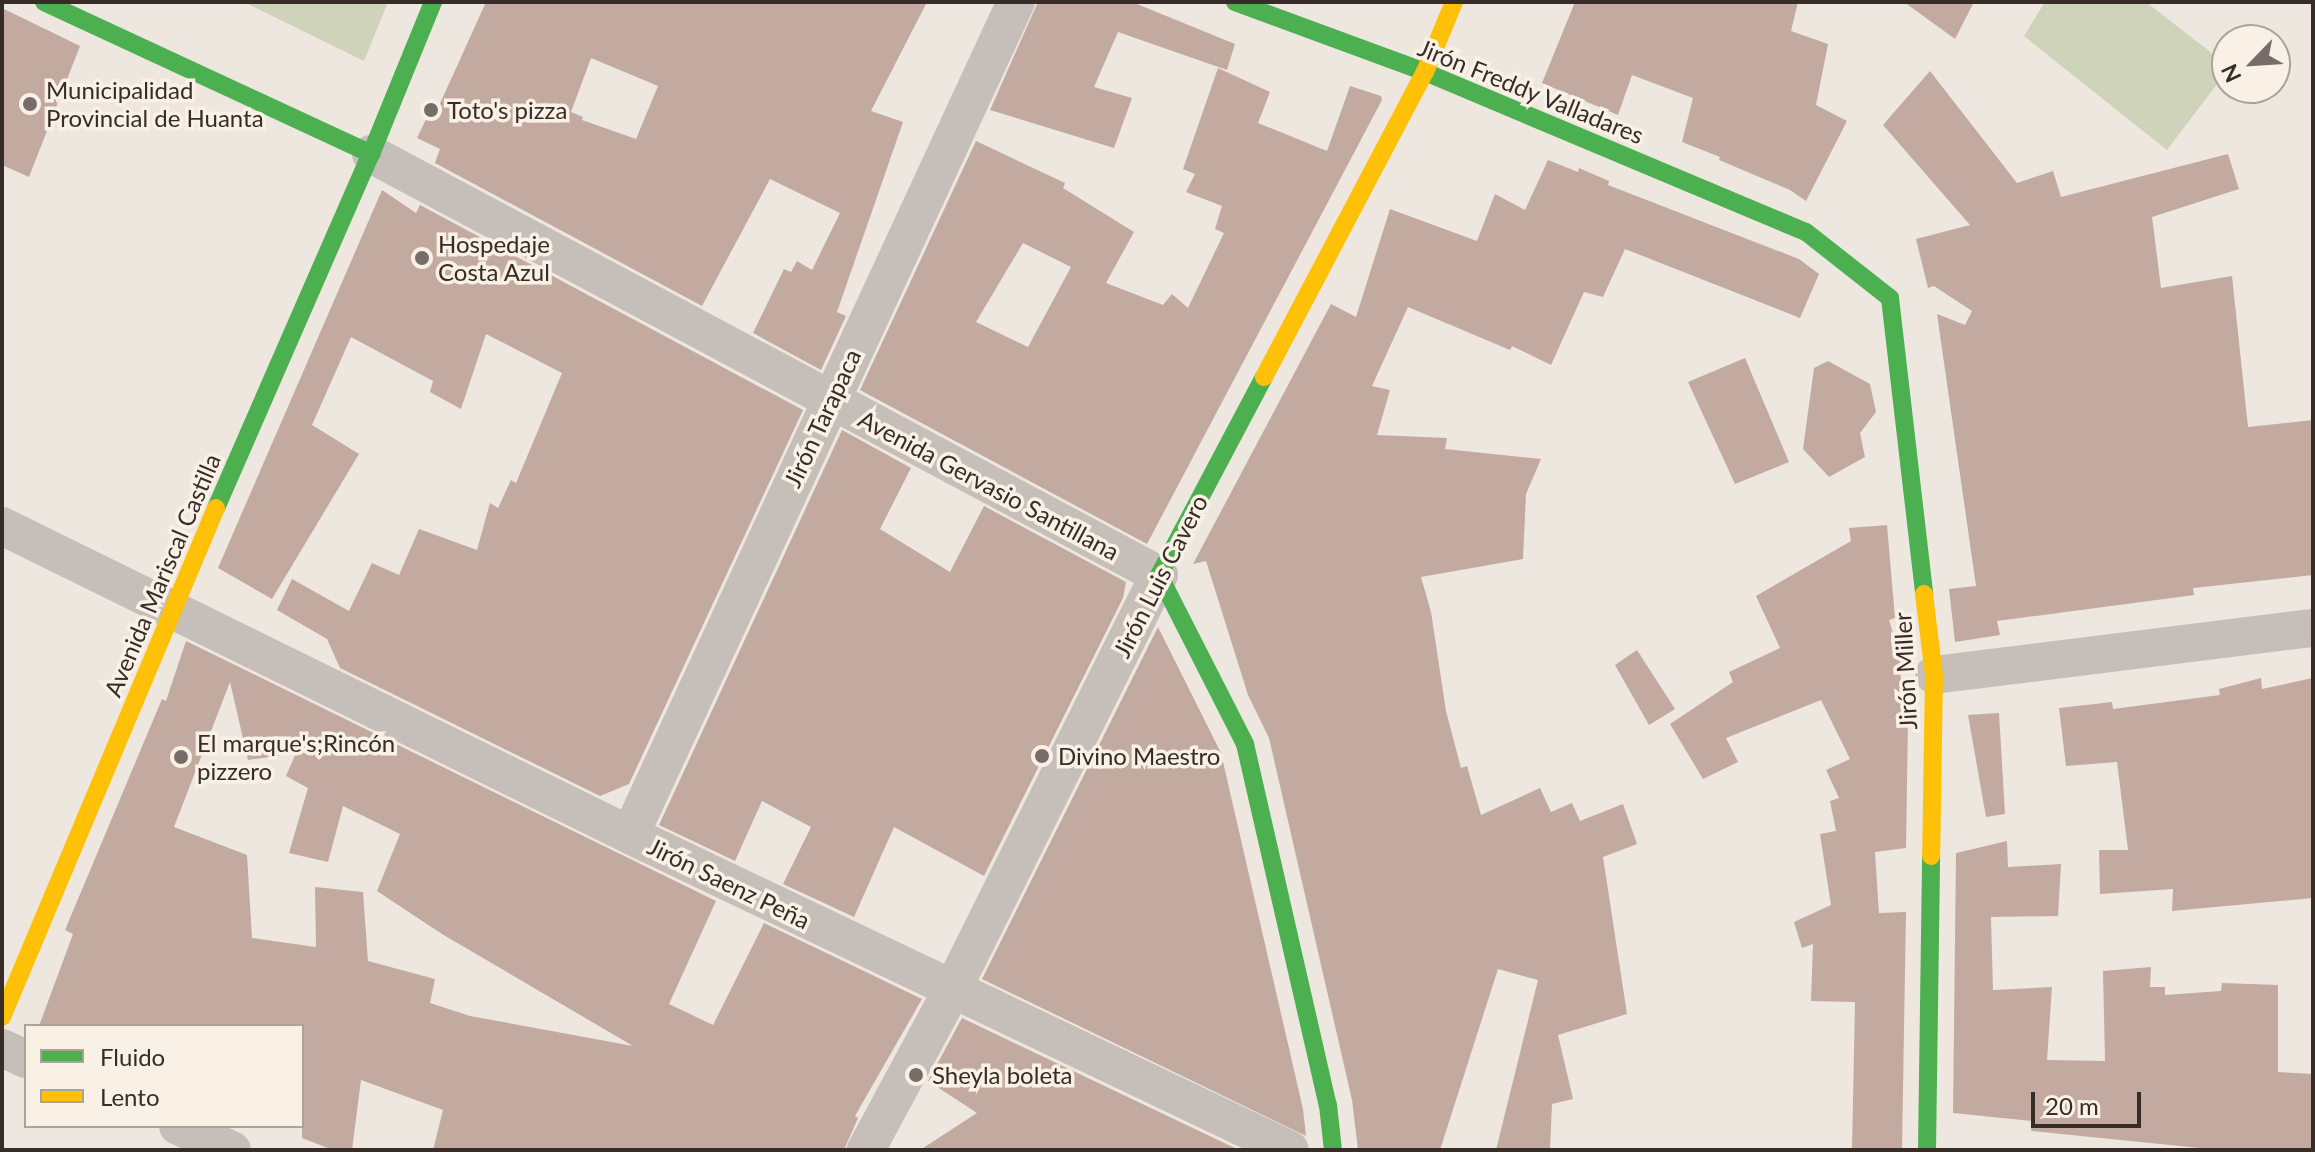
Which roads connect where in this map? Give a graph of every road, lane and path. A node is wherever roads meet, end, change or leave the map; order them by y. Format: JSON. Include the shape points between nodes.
{"nodes":[{"id":1,"x":44,"y":2,"type":"edge"},
{"id":2,"x":433,"y":2,"type":"edge"},
{"id":3,"x":1016,"y":2,"type":"edge"},
{"id":4,"x":1235,"y":2,"type":"edge"},
{"id":5,"x":1454,"y":2,"type":"edge"},
{"id":6,"x":1425,"y":72,"type":"junction"},
{"id":7,"x":371,"y":154,"type":"junction"},
{"id":8,"x":1806,"y":232,"type":"joint"},
{"id":9,"x":830,"y":402,"type":"junction"},
{"id":10,"x":2,"y":526,"type":"edge"},
{"id":11,"x":1159,"y":575,"type":"junction"},
{"id":12,"x":173,"y":607,"type":"junction"},
{"id":13,"x":2313,"y":628,"type":"edge"},
{"id":14,"x":1934,"y":675,"type":"junction"},
{"id":15,"x":630,"y":835,"type":"junction"},
{"id":16,"x":952,"y":990,"type":"junction"},
{"id":17,"x":2,"y":1017,"type":"edge"},
{"id":18,"x":2,"y":1048,"type":"edge"},
{"id":19,"x":24,"y":1058,"type":"edge"},
{"id":20,"x":182,"y":1128,"type":"edge"},
{"id":21,"x":232,"y":1150,"type":"edge"},
{"id":22,"x":866,"y":1150,"type":"edge"},
{"id":23,"x":1290,"y":1150,"type":"edge"},
{"id":24,"x":1333,"y":1150,"type":"edge"},
{"id":25,"x":1927,"y":1150,"type":"edge"}],
"edges":[{"from":1,"to":7,"type":"main road"},
{"from":2,"to":7,"type":"main road","name":"Avenida Mariscal Castilla"},
{"from":3,"to":9,"type":"street","name":"Jirón Tarapaca"},
{"from":4,"to":6,"type":"main road","name":"Jirón Freddy Valladares"},
{"from":5,"to":6,"type":"main road","name":"Jirón Luis Cavero"},
{"from":6,"to":8,"type":"main road","name":"Jirón Freddy Valladares"},
{"from":6,"to":11,"type":"main road","name":"Jirón Luis Cavero"},
{"from":7,"to":9,"type":"street","name":"Avenida Gervasio Santillana"},
{"from":7,"to":12,"type":"main road","name":"Avenida Mariscal Castilla"},
{"from":8,"to":14,"type":"main road","name":"Jirón Miller","via":[[1890,298]]},
{"from":9,"to":11,"type":"street","name":"Avenida Gervasio Santillana"},
{"from":9,"to":15,"type":"street","name":"Jirón Tarapaca"},
{"from":10,"to":12,"type":"street","name":"Jirón Saenz Peña"},
{"from":11,"to":16,"type":"street","name":"Jirón Luis Cavero"},
{"from":11,"to":24,"type":"main road","via":[[1245,744],[1328,1105]]},
{"from":12,"to":15,"type":"street","name":"Jirón Saenz Peña"},
{"from":12,"to":17,"type":"main road","name":"Avenida Mariscal Castilla"},
{"from":13,"to":14,"type":"street"},
{"from":14,"to":25,"type":"main road","name":"Jirón Miller"},
{"from":15,"to":16,"type":"street","name":"Jirón Saenz Peña"},
{"from":16,"to":22,"type":"street","name":"Jirón Luis Cavero"},
{"from":16,"to":23,"type":"street","name":"Jirón Saenz Peña"},
{"from":18,"to":19,"type":"street"},
{"from":20,"to":21,"type":"street"}]}
